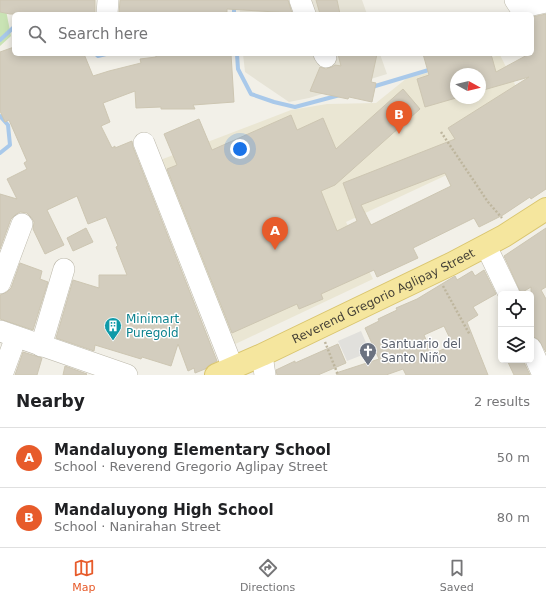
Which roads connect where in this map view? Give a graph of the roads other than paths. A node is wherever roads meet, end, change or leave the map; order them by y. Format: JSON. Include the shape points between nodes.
{"nodes":[{"id":1,"x":108,"y":0,"type":"edge"},
{"id":2,"x":300,"y":0,"type":"edge"},
{"id":3,"x":515,"y":0,"type":"edge"},
{"id":4,"x":546,"y":2,"type":"edge"},
{"id":5,"x":107,"y":12,"type":"edge"},
{"id":6,"x":303,"y":12,"type":"edge"},
{"id":7,"x":144,"y":143,"type":"dead end"},
{"id":8,"x":546,"y":209,"type":"edge"},
{"id":9,"x":22,"y":224,"type":"dead end"},
{"id":10,"x":486,"y":246,"type":"junction"},
{"id":11,"x":64,"y":269,"type":"dead end"},
{"id":12,"x":0,"y":283,"type":"edge"},
{"id":13,"x":507,"y":291,"type":"edge"},
{"id":14,"x":8,"y":334,"type":"edge"},
{"id":15,"x":41,"y":346,"type":"junction"},
{"id":16,"x":534,"y":355,"type":"edge"},
{"id":17,"x":263,"y":365,"type":"edge"},
{"id":18,"x":225,"y":371,"type":"edge"},
{"id":19,"x":2,"y":375,"type":"edge"},
{"id":20,"x":127,"y":375,"type":"edge"},
{"id":21,"x":543,"y":375,"type":"edge"}],
"edges":[{"from":1,"to":5,"type":"street"},
{"from":2,"to":6,"type":"street"},
{"from":3,"to":4,"type":"street","via":[[518,6],[523,8]]},
{"from":7,"to":18,"type":"street"},
{"from":8,"to":10,"type":"main road","name":"Reverend Gregorio Aglipay Street"},
{"from":9,"to":12,"type":"street"},
{"from":10,"to":13,"type":"street"},
{"from":10,"to":17,"type":"main road","name":"Reverend Gregorio Aglipay Street","via":[[319,327]]},
{"from":11,"to":15,"type":"street"},
{"from":14,"to":15,"type":"street"},
{"from":14,"to":19,"type":"street"},
{"from":15,"to":20,"type":"street"},
{"from":16,"to":21,"type":"street"},
{"from":17,"to":18,"type":"main road","name":"Reverend Gregorio Aglipay Street"}]}
